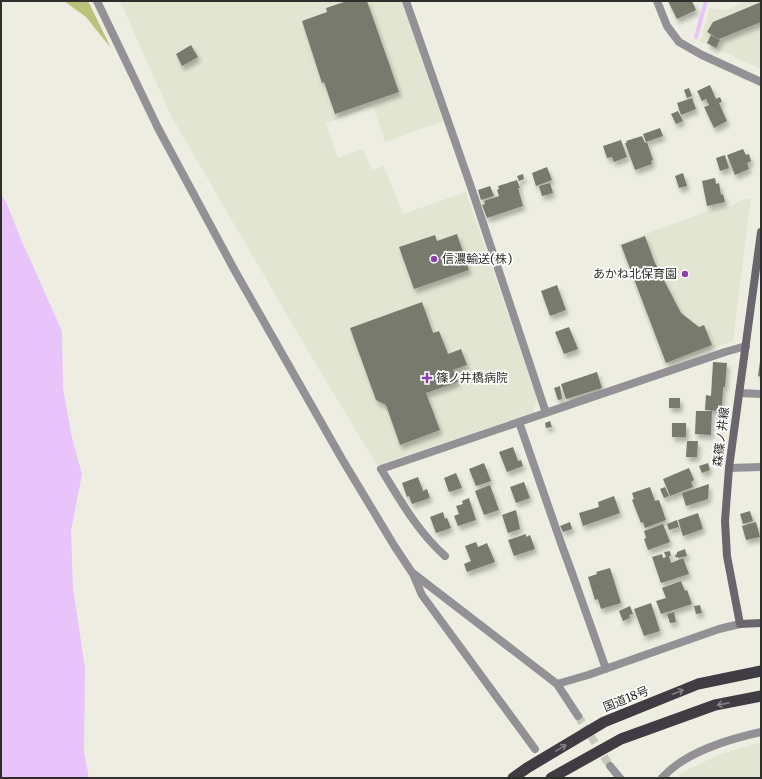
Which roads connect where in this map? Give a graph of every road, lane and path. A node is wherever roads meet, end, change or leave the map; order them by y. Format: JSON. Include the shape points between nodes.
{"nodes":[{"id":1,"x":97,"y":1,"type":"edge"},
{"id":2,"x":406,"y":1,"type":"edge"},
{"id":3,"x":656,"y":1,"type":"edge"},
{"id":4,"x":761,"y":82,"type":"edge"},
{"id":5,"x":761,"y":232,"type":"edge"},
{"id":6,"x":761,"y":237,"type":"edge"},
{"id":7,"x":746,"y":346,"type":"junction"},
{"id":8,"x":739,"y":393,"type":"junction"},
{"id":9,"x":761,"y":394,"type":"edge"},
{"id":10,"x":546,"y":413,"type":"junction"},
{"id":11,"x":519,"y":422,"type":"junction"},
{"id":12,"x":761,"y":467,"type":"edge"},
{"id":13,"x":729,"y":468,"type":"junction"},
{"id":14,"x":444,"y":556,"type":"dead end"},
{"id":15,"x":414,"y":574,"type":"junction"},
{"id":16,"x":740,"y":624,"type":"junction"},
{"id":17,"x":761,"y":624,"type":"edge"},
{"id":18,"x":606,"y":669,"type":"junction"},
{"id":19,"x":761,"y":671,"type":"edge"},
{"id":20,"x":558,"y":684,"type":"junction"},
{"id":21,"x":761,"y":696,"type":"edge"},
{"id":22,"x":578,"y":716,"type":"tunnel mouth"},
{"id":23,"x":761,"y":732,"type":"edge"},
{"id":24,"x":535,"y":749,"type":"dead end"},
{"id":25,"x":610,"y":766,"type":"tunnel mouth"},
{"id":26,"x":513,"y":778,"type":"edge"},
{"id":27,"x":551,"y":778,"type":"edge"},
{"id":28,"x":620,"y":778,"type":"edge"},
{"id":29,"x":662,"y":778,"type":"edge"}],
"edges":[{"from":1,"to":15,"type":"street","via":[[158,128],[235,271],[342,459]]},
{"from":2,"to":10,"type":"street"},
{"from":3,"to":4,"type":"street","via":[[667,26],[680,42]]},
{"from":5,"to":6,"type":"main road","name":"森篠ノ井線"},
{"from":6,"to":7,"type":"main road","name":"森篠ノ井線"},
{"from":7,"to":8,"type":"main road","name":"森篠ノ井線"},
{"from":7,"to":10,"type":"street"},
{"from":8,"to":9,"type":"street"},
{"from":8,"to":13,"type":"main road","name":"森篠ノ井線"},
{"from":10,"to":11,"type":"street"},
{"from":11,"to":14,"type":"street","via":[[381,469],[419,529]]},
{"from":11,"to":18,"type":"street"},
{"from":12,"to":13,"type":"street"},
{"from":13,"to":16,"type":"main road","name":"森篠ノ井線","via":[[725,521],[727,556]]},
{"from":15,"to":20,"type":"street"},
{"from":15,"to":24,"type":"street","via":[[422,595]]},
{"from":16,"to":17,"type":"main road"},
{"from":16,"to":18,"type":"street","via":[[719,628]]},
{"from":18,"to":20,"type":"street"},
{"from":26,"to":19,"type":"highway","name":"国道18号","one_way":true,"via":[[604,722],[698,684]]},
{"from":20,"to":22,"type":"street"},
{"from":21,"to":27,"type":"highway","one_way":true,"via":[[714,705],[621,739]]},
{"from":23,"to":29,"type":"street","via":[[706,749],[683,761]]},
{"from":25,"to":28,"type":"street"}]}
